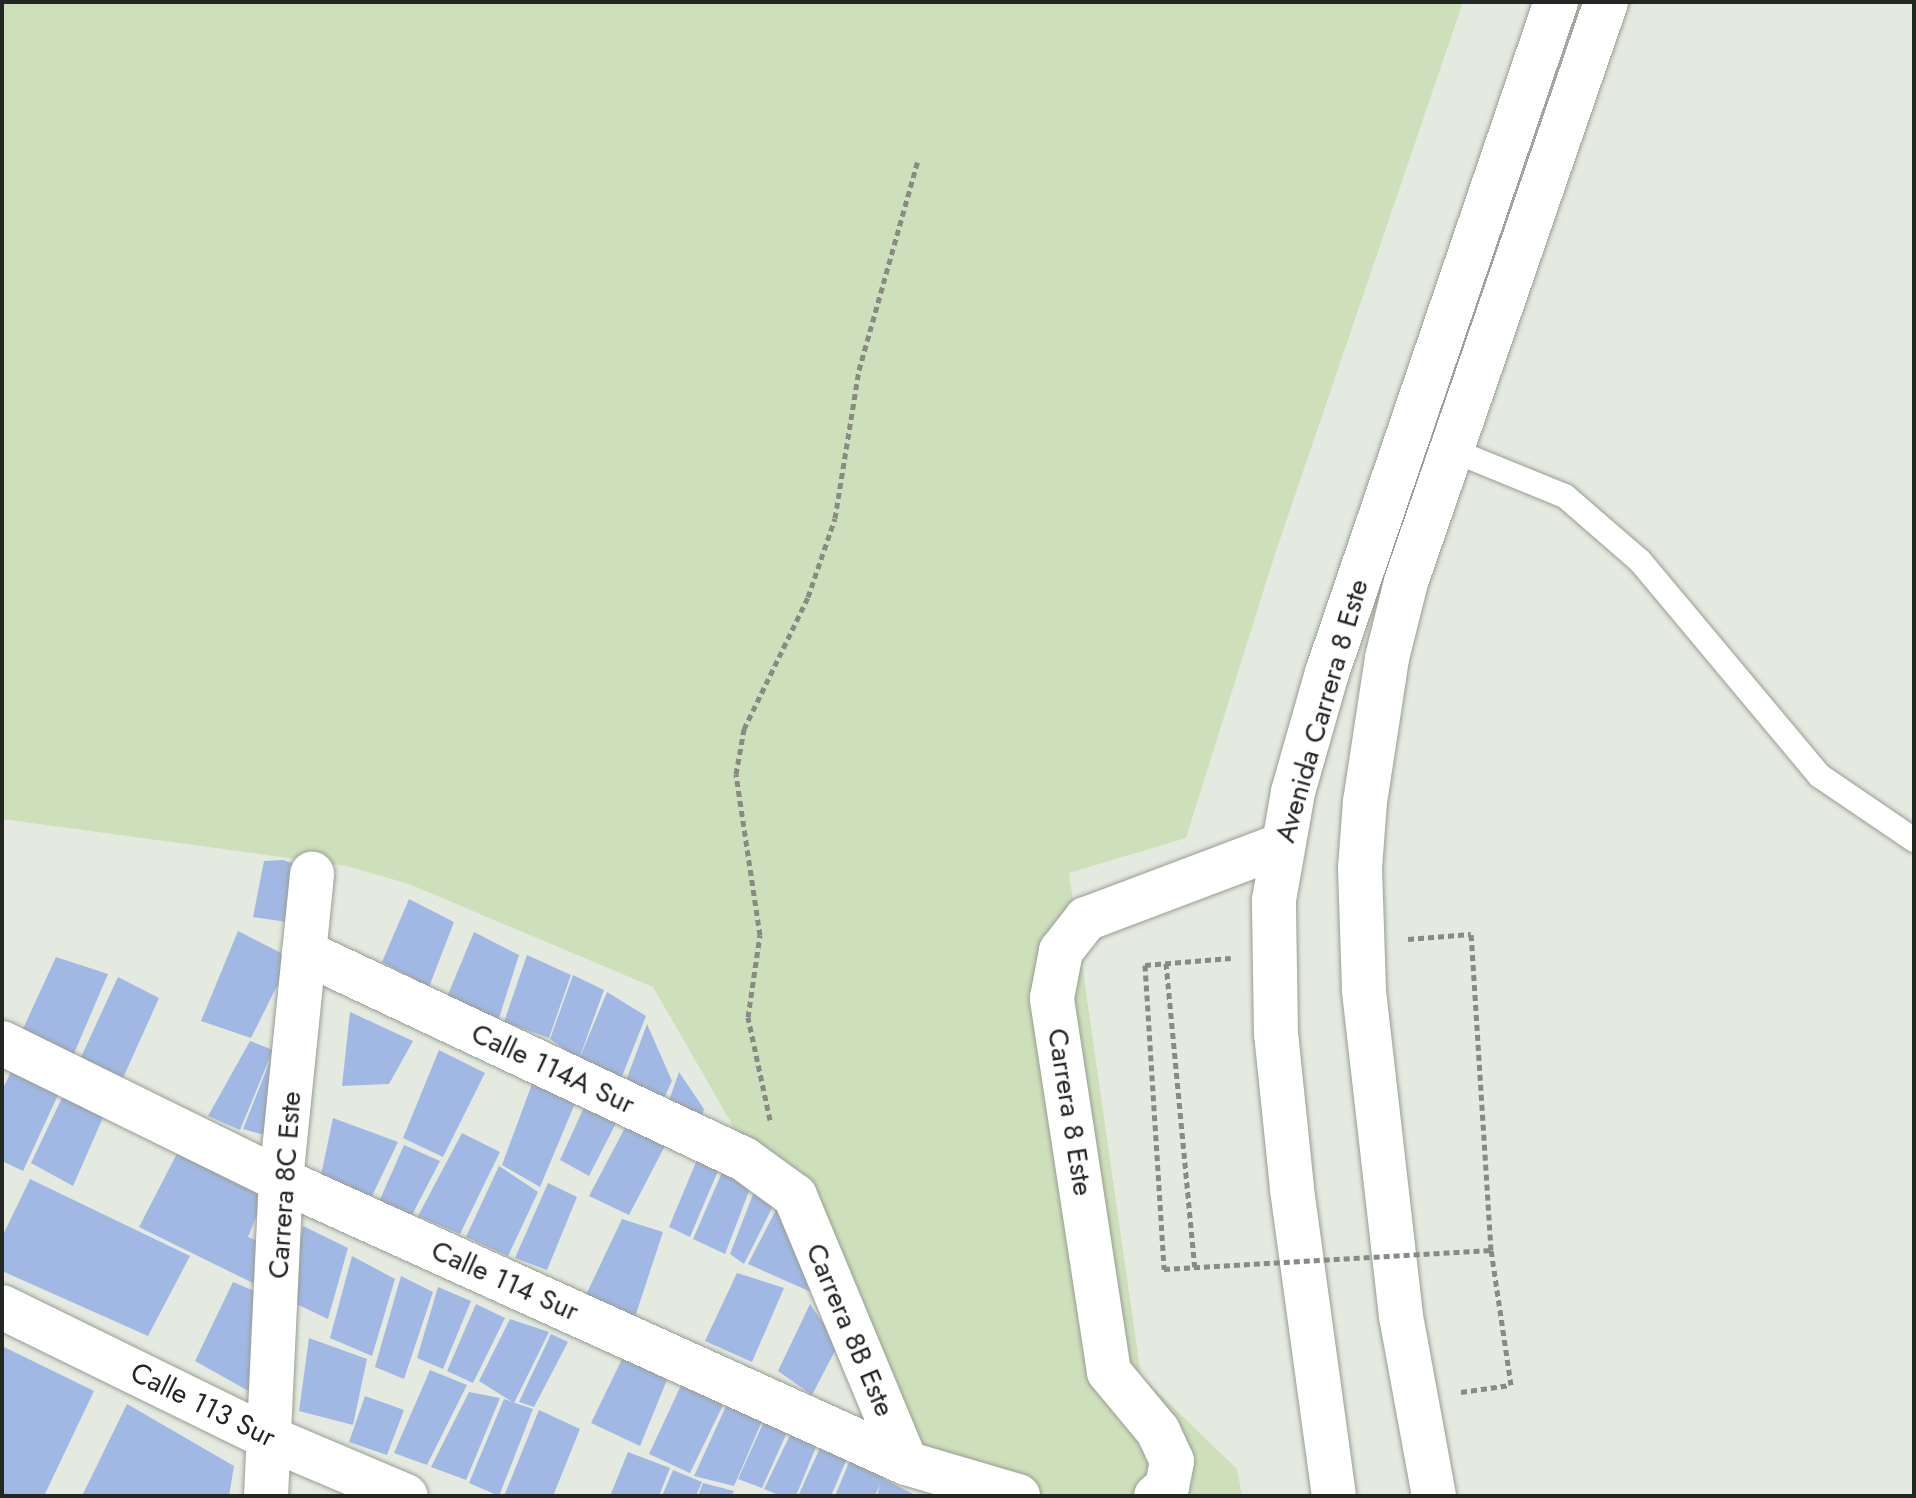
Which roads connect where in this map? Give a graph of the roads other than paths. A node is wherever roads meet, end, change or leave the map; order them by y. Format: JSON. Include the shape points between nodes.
{"nodes":[{"id":1,"x":1556,"y":2,"type":"edge"},
{"id":2,"x":1606,"y":2,"type":"edge"},
{"id":3,"x":1452,"y":450,"type":"junction"},
{"id":4,"x":1914,"y":840,"type":"edge"},
{"id":5,"x":1282,"y":845,"type":"junction"},
{"id":6,"x":312,"y":874,"type":"dead end"},
{"id":7,"x":304,"y":952,"type":"junction"},
{"id":8,"x":2,"y":1043,"type":"edge"},
{"id":9,"x":281,"y":1180,"type":"junction"},
{"id":10,"x":795,"y":1196,"type":"joint"},
{"id":11,"x":2,"y":1307,"type":"edge"},
{"id":12,"x":274,"y":1440,"type":"junction"},
{"id":13,"x":906,"y":1463,"type":"junction"},
{"id":14,"x":266,"y":1496,"type":"edge"},
{"id":15,"x":406,"y":1496,"type":"edge"},
{"id":16,"x":1018,"y":1496,"type":"edge"},
{"id":17,"x":1156,"y":1496,"type":"edge"},
{"id":18,"x":1334,"y":1496,"type":"edge"},
{"id":19,"x":1434,"y":1496,"type":"edge"}],
"edges":[{"from":1,"to":5,"type":"main road","name":"Avenida Carrera 8 Este","via":[[1327,673]]},
{"from":2,"to":3,"type":"main road","name":"Avenida Carrera 8 Este"},
{"from":3,"to":4,"type":"lane","via":[[1565,496],[1640,561],[1820,776]]},
{"from":3,"to":19,"type":"main road","name":"Avenida Carrera 8 Este","via":[[1387,658],[1365,802],[1361,942],[1391,1241]]},
{"from":5,"to":17,"type":"main road","name":"Carrera 8 Este","via":[[1086,919],[1061,951],[1052,998],[1109,1372],[1158,1431],[1172,1461],[1167,1487]]},
{"from":5,"to":18,"type":"main road","name":"Avenida Carrera 8 Este","via":[[1272,954],[1292,1188]]},
{"from":6,"to":7,"type":"main road","name":"Carrera 8C Este"},
{"from":7,"to":9,"type":"main road","name":"Carrera 8C Este"},
{"from":7,"to":10,"type":"main road","name":"Calle 114A Sur","via":[[744,1159]]},
{"from":8,"to":9,"type":"main road","name":"Calle 114 Sur"},
{"from":9,"to":12,"type":"main road","name":"Carrera 8C Este"},
{"from":9,"to":13,"type":"main road","name":"Calle 114 Sur"},
{"from":10,"to":13,"type":"main road","name":"Carrera 8B Este"},
{"from":11,"to":12,"type":"main road","name":"Calle 113 Sur"},
{"from":12,"to":14,"type":"main road","name":"Carrera 8C Este"},
{"from":12,"to":15,"type":"main road","name":"Calle 113 Sur"},
{"from":13,"to":16,"type":"main road","name":"Calle 114 Sur"}]}
